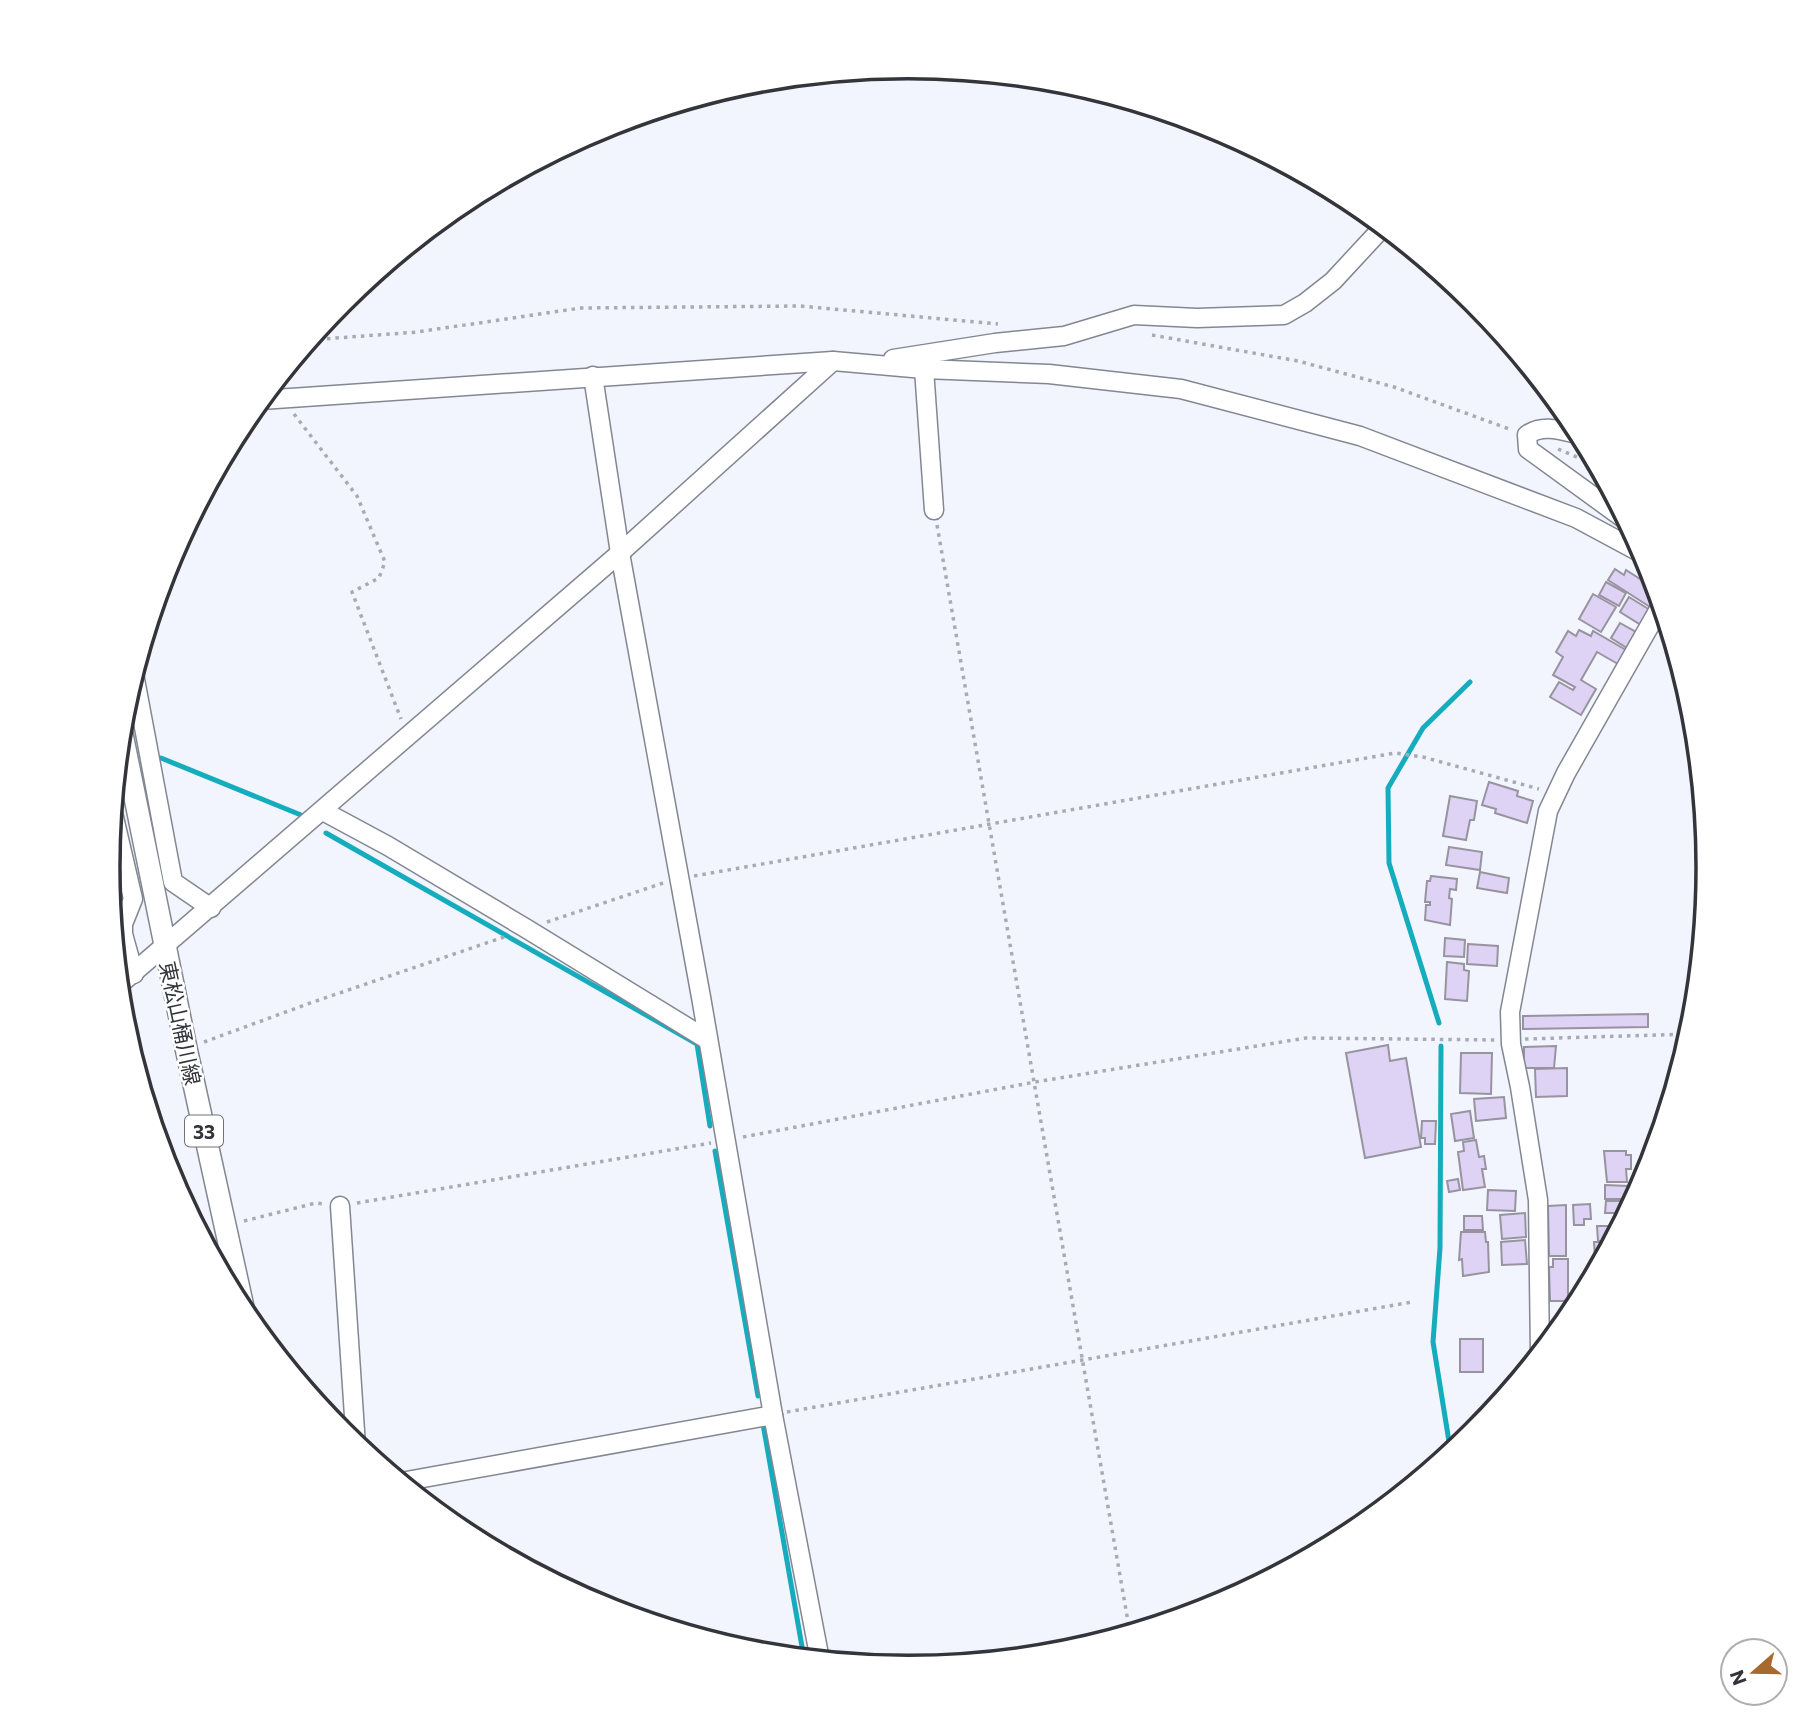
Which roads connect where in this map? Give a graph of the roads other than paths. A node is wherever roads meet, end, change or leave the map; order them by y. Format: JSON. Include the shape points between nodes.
{"nodes":[{"id":1,"x":1377,"y":233,"type":"edge"},
{"id":2,"x":833,"y":361,"type":"junction"},
{"id":3,"x":865,"y":364,"type":"junction"},
{"id":4,"x":924,"y":369,"type":"junction"},
{"id":5,"x":593,"y":376,"type":"junction"},
{"id":6,"x":275,"y":399,"type":"edge"},
{"id":7,"x":1566,"y":433,"type":"edge"},
{"id":8,"x":934,"y":510,"type":"road end"},
{"id":9,"x":1612,"y":511,"type":"edge"},
{"id":10,"x":1628,"y":546,"type":"edge"},
{"id":11,"x":620,"y":553,"type":"junction"},
{"id":12,"x":1655,"y":616,"type":"edge"},
{"id":13,"x":139,"y":699,"type":"edge"},
{"id":14,"x":127,"y":759,"type":"edge"},
{"id":15,"x":323,"y":811,"type":"junction"},
{"id":16,"x":120,"y":845,"type":"edge"},
{"id":17,"x":211,"y":908,"type":"junction"},
{"id":18,"x":165,"y":946,"type":"junction"},
{"id":19,"x":134,"y":974,"type":"junction"},
{"id":20,"x":128,"y":979,"type":"edge"},
{"id":21,"x":708,"y":1041,"type":"junction"},
{"id":22,"x":340,"y":1206,"type":"road end"},
{"id":23,"x":238,"y":1283,"type":"edge"},
{"id":24,"x":1540,"y":1340,"type":"edge"},
{"id":25,"x":773,"y":1415,"type":"junction"},
{"id":26,"x":355,"y":1429,"type":"edge"},
{"id":27,"x":412,"y":1480,"type":"edge"},
{"id":28,"x":818,"y":1651,"type":"edge"}],
"edges":[{"from":1,"to":3,"type":"street","via":[[1333,281],[1284,315],[1134,315],[1064,335]]},
{"from":2,"to":3,"type":"street"},
{"from":2,"to":5,"type":"street"},
{"from":2,"to":11,"type":"street"},
{"from":3,"to":4,"type":"street"},
{"from":4,"to":8,"type":"street"},
{"from":4,"to":10,"type":"street","via":[[1049,374],[1181,389],[1360,436],[1576,518]]},
{"from":5,"to":6,"type":"street"},
{"from":5,"to":11,"type":"street"},
{"from":7,"to":9,"type":"street","via":[[1542,429],[1527,435],[1528,449]]},
{"from":11,"to":15,"type":"street"},
{"from":11,"to":21,"type":"street"},
{"from":12,"to":24,"type":"street","via":[[1554,794],[1510,1012],[1538,1200]]},
{"from":13,"to":17,"type":"street","via":[[173,882]]},
{"from":14,"to":18,"type":"main road","name":"東松山桶川線","number":"33"},
{"from":15,"to":17,"type":"street"},
{"from":15,"to":21,"type":"street"},
{"from":16,"to":19,"type":"street","via":[[133,899],[123,934]]},
{"from":17,"to":18,"type":"street"},
{"from":18,"to":19,"type":"street"},
{"from":18,"to":23,"type":"main road","name":"東松山桶川線","number":"33"},
{"from":19,"to":20,"type":"street"},
{"from":21,"to":25,"type":"street"},
{"from":22,"to":26,"type":"street"},
{"from":25,"to":27,"type":"street"},
{"from":25,"to":28,"type":"street"}]}
